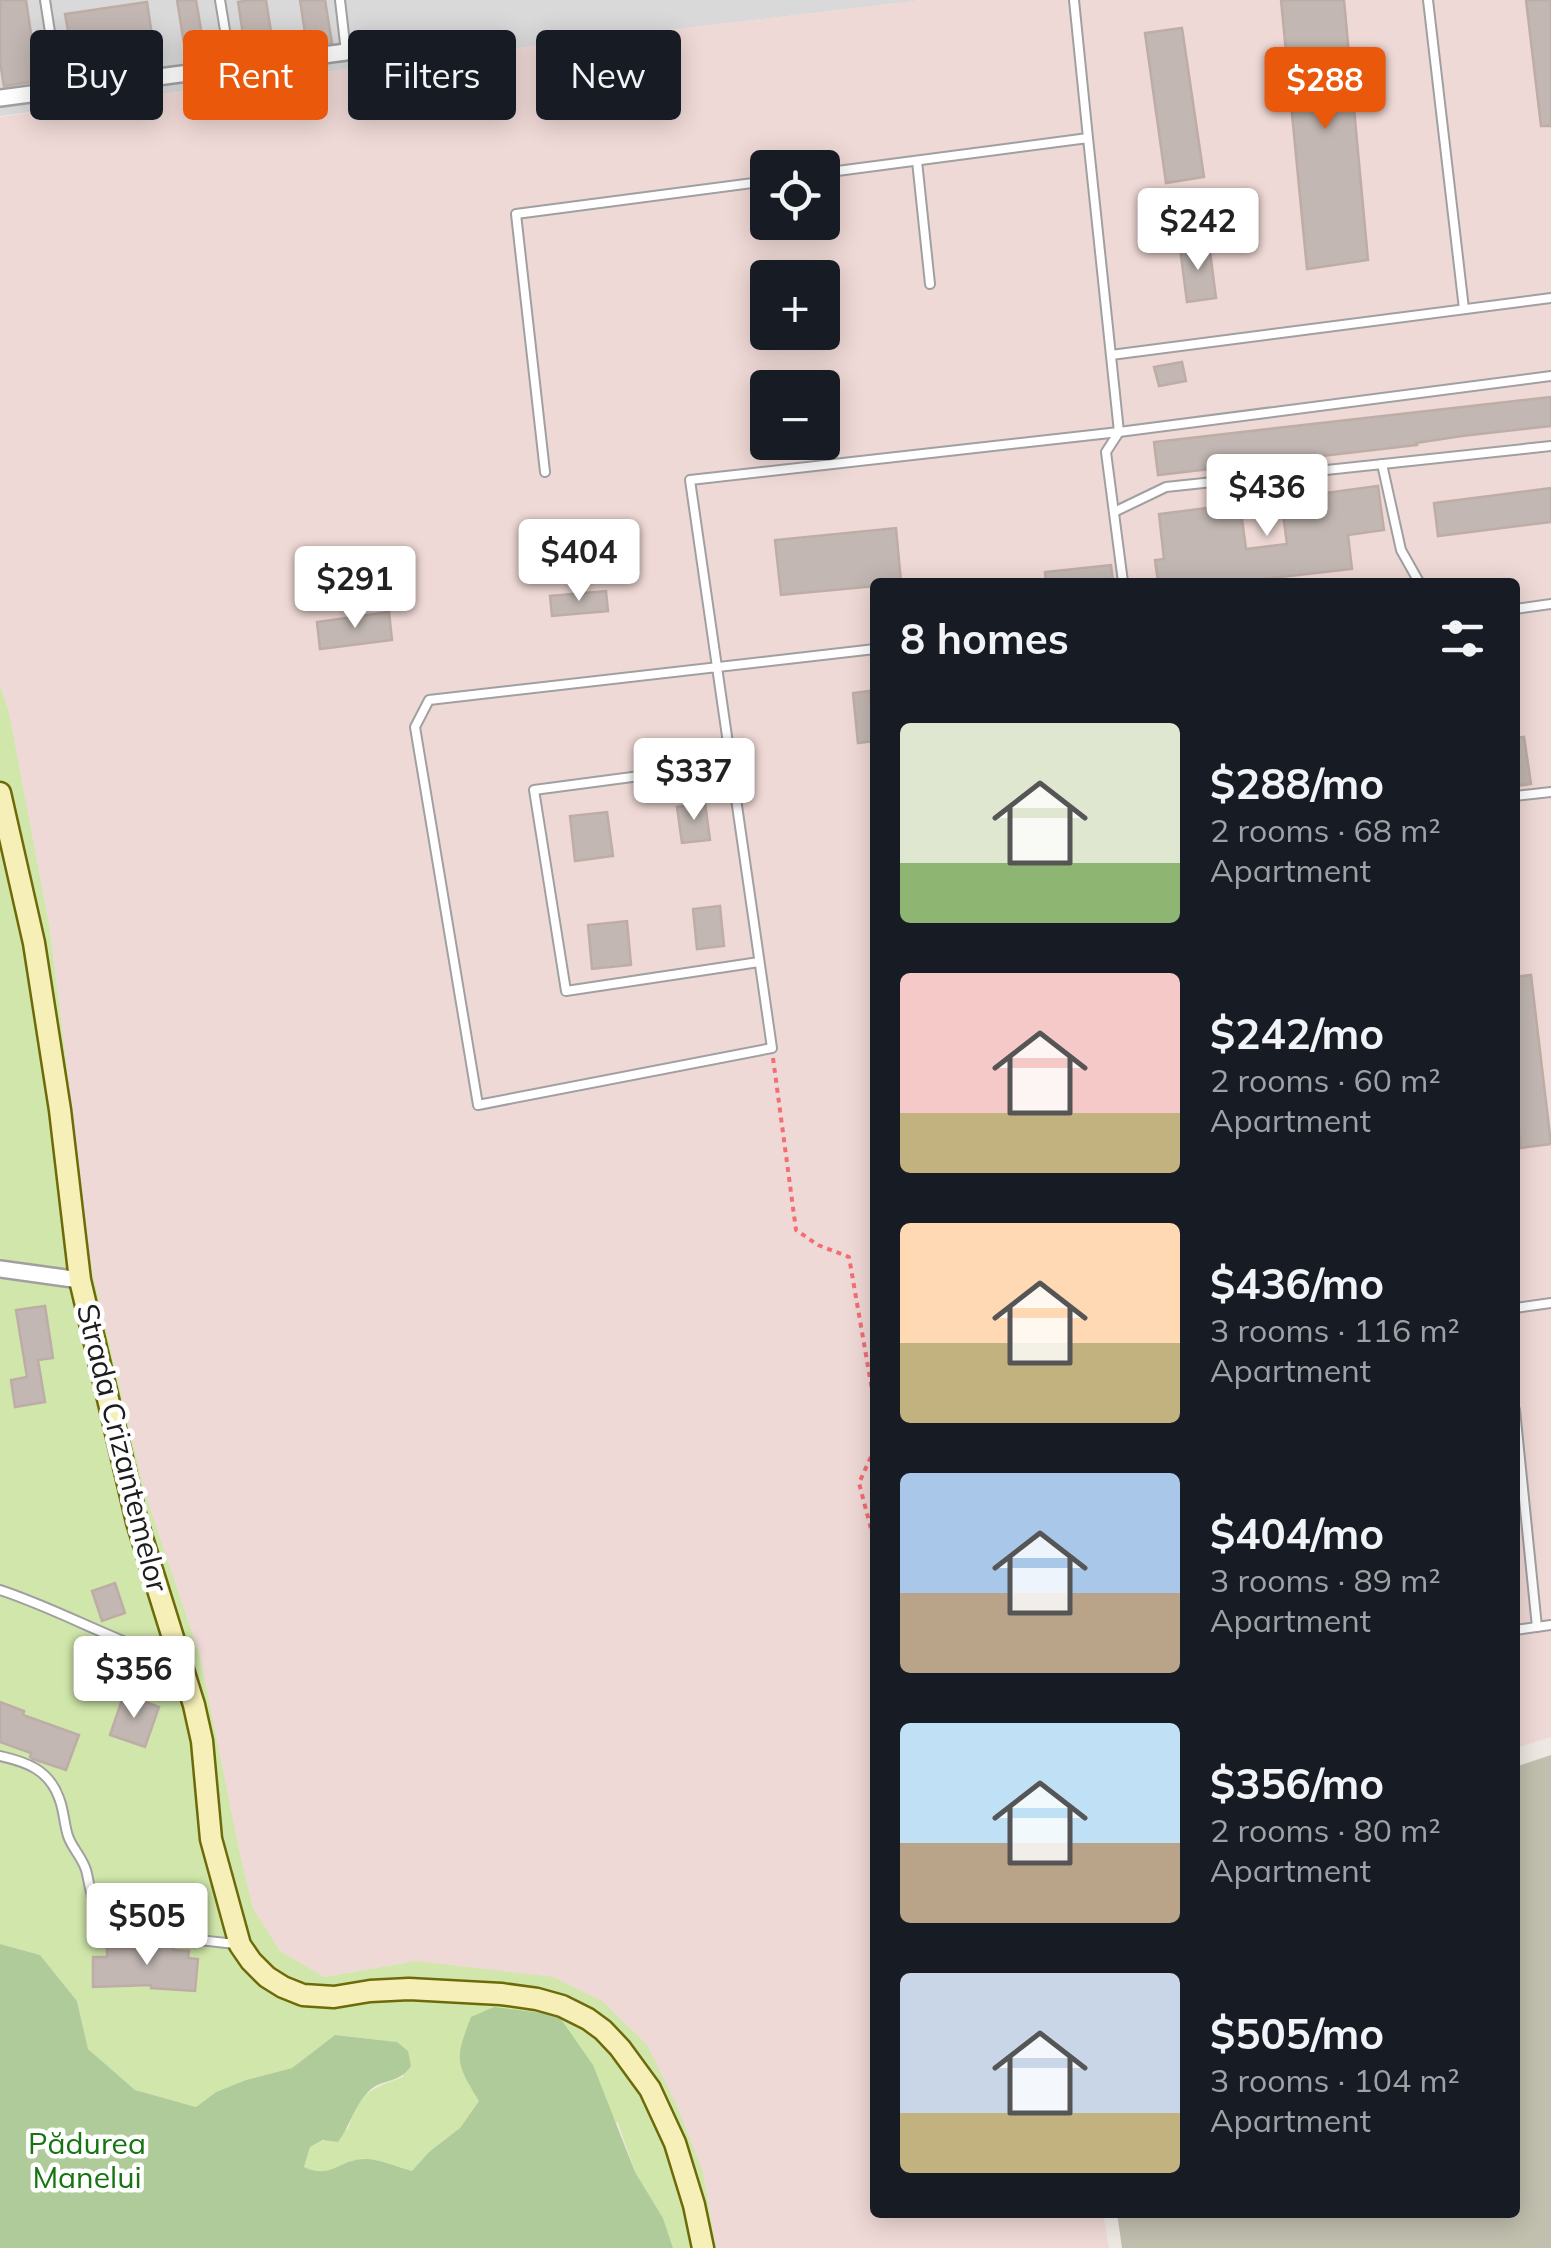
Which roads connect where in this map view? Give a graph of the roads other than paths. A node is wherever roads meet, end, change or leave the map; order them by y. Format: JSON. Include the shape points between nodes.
{"nodes":[{"id":1,"x":45,"y":0,"type":"edge"},
{"id":2,"x":220,"y":0,"type":"edge"},
{"id":3,"x":340,"y":0,"type":"edge"},
{"id":4,"x":1074,"y":0,"type":"edge"},
{"id":5,"x":1428,"y":0,"type":"edge"},
{"id":6,"x":50,"y":30,"type":"edge"},
{"id":7,"x":225,"y":30,"type":"edge"},
{"id":8,"x":346,"y":52,"type":"joint"},
{"id":9,"x":328,"y":55,"type":"edge"},
{"id":10,"x":30,"y":94,"type":"edge"},
{"id":11,"x":0,"y":98,"type":"edge"},
{"id":12,"x":1088,"y":138,"type":"junction"},
{"id":13,"x":916,"y":160,"type":"junction"},
{"id":14,"x":840,"y":171,"type":"edge"},
{"id":15,"x":750,"y":182,"type":"edge"},
{"id":16,"x":930,"y":284,"type":"dead end"},
{"id":17,"x":1551,"y":298,"type":"edge"},
{"id":18,"x":1464,"y":310,"type":"junction"},
{"id":19,"x":1111,"y":354,"type":"junction"},
{"id":20,"x":1551,"y":376,"type":"edge"},
{"id":21,"x":1119,"y":432,"type":"junction"},
{"id":22,"x":1551,"y":446,"type":"edge"},
{"id":23,"x":1382,"y":464,"type":"junction"},
{"id":24,"x":544,"y":472,"type":"dead end"},
{"id":25,"x":1114,"y":512,"type":"junction"},
{"id":26,"x":1122,"y":578,"type":"edge"},
{"id":27,"x":1417,"y":578,"type":"edge"},
{"id":28,"x":1551,"y":604,"type":"edge"},
{"id":29,"x":1520,"y":608,"type":"edge"},
{"id":30,"x":870,"y":650,"type":"edge"},
{"id":31,"x":715,"y":667,"type":"junction"},
{"id":32,"x":730,"y":764,"type":"junction"},
{"id":33,"x":1551,"y":792,"type":"edge"},
{"id":34,"x":0,"y":794,"type":"edge"},
{"id":35,"x":1520,"y":795,"type":"edge"},
{"id":36,"x":759,"y":962,"type":"junction"},
{"id":37,"x":0,"y":1269,"type":"edge"},
{"id":38,"x":80,"y":1280,"type":"junction"},
{"id":39,"x":1551,"y":1303,"type":"edge"},
{"id":40,"x":1520,"y":1307,"type":"edge"},
{"id":41,"x":1520,"y":1459,"type":"edge"},
{"id":42,"x":0,"y":1590,"type":"edge"},
{"id":43,"x":1551,"y":1626,"type":"edge"},
{"id":44,"x":1537,"y":1627,"type":"junction"},
{"id":45,"x":1520,"y":1629,"type":"edge"},
{"id":46,"x":178,"y":1660,"type":"junction"},
{"id":47,"x":0,"y":1756,"type":"edge"},
{"id":48,"x":240,"y":1945,"type":"junction"},
{"id":49,"x":702,"y":2248,"type":"edge"}],
"edges":[{"from":1,"to":6,"type":"lane"},
{"from":2,"to":7,"type":"lane"},
{"from":3,"to":8,"type":"lane"},
{"from":4,"to":12,"type":"lane"},
{"from":5,"to":18,"type":"lane"},
{"from":8,"to":9,"type":"street"},
{"from":10,"to":11,"type":"street"},
{"from":12,"to":13,"type":"lane"},
{"from":12,"to":19,"type":"lane"},
{"from":13,"to":14,"type":"lane"},
{"from":13,"to":16,"type":"lane"},
{"from":15,"to":24,"type":"lane","via":[[516,214]]},
{"from":17,"to":18,"type":"lane"},
{"from":18,"to":19,"type":"lane"},
{"from":19,"to":21,"type":"lane"},
{"from":20,"to":21,"type":"lane"},
{"from":21,"to":25,"type":"lane","via":[[1106,452]]},
{"from":21,"to":31,"type":"lane","via":[[690,480]]},
{"from":22,"to":23,"type":"lane"},
{"from":23,"to":25,"type":"lane","via":[[1166,487]]},
{"from":23,"to":27,"type":"lane","via":[[1401,550]]},
{"from":25,"to":26,"type":"lane"},
{"from":28,"to":29,"type":"lane"},
{"from":30,"to":31,"type":"lane"},
{"from":31,"to":32,"type":"lane"},
{"from":31,"to":36,"type":"lane","via":[[429,700],[415,727],[478,1105],[772,1048]]},
{"from":32,"to":36,"type":"lane"},
{"from":32,"to":36,"type":"lane","via":[[534,790],[566,991]]},
{"from":33,"to":35,"type":"lane"},
{"from":34,"to":38,"type":"street","name":"Strada Crizantemelor","via":[[34,943]]},
{"from":37,"to":38,"type":"street"},
{"from":38,"to":46,"type":"street","name":"Strada Crizantemelor","via":[[137,1522]]},
{"from":39,"to":40,"type":"lane"},
{"from":41,"to":44,"type":"lane"},
{"from":42,"to":46,"type":"lane"},
{"from":43,"to":44,"type":"lane"},
{"from":44,"to":45,"type":"lane"},
{"from":46,"to":48,"type":"street","name":"Strada Crizantemelor","via":[[202,1741],[216,1864]]},
{"from":47,"to":48,"type":"lane","via":[[40,1770],[51,1782],[98,1910],[128,1926]]},
{"from":48,"to":49,"type":"street","name":"Strada Crizantemelor","via":[[267,1977],[303,1995],[409,1989],[501,1994],[537,1998],[588,2020],[620,2048],[650,2090],[675,2143]]}]}
